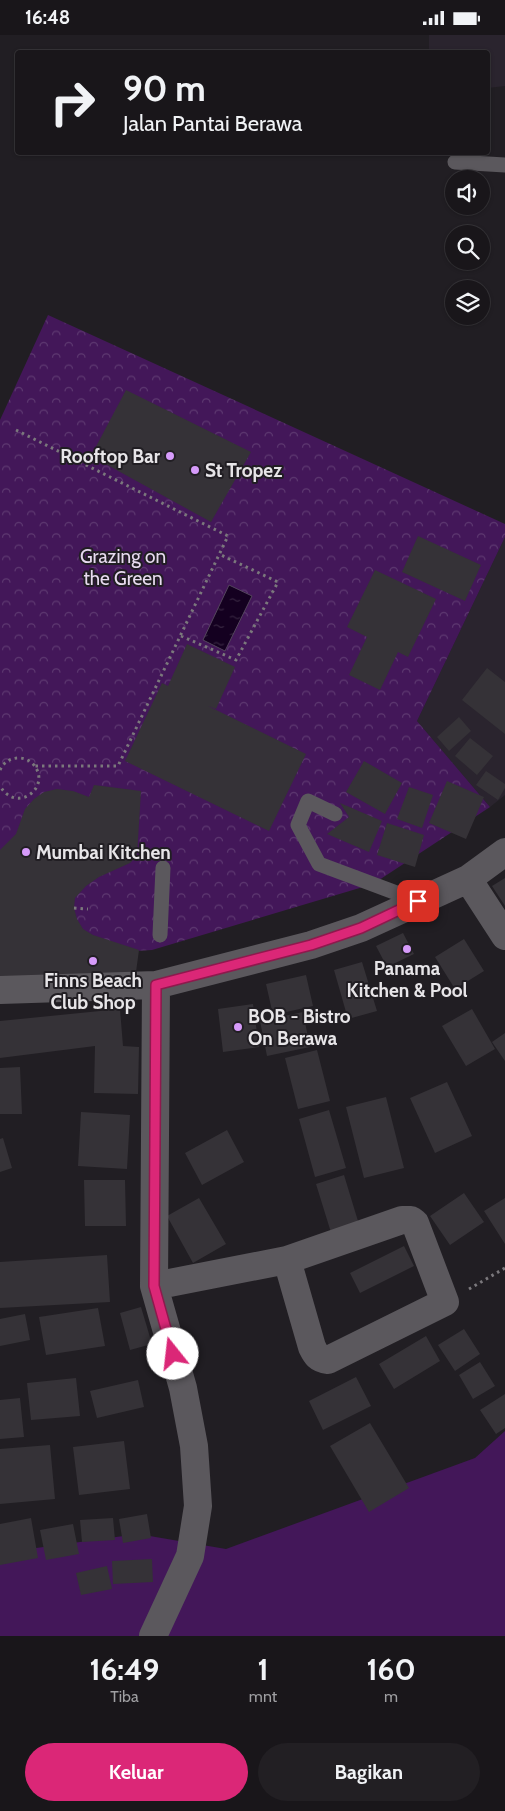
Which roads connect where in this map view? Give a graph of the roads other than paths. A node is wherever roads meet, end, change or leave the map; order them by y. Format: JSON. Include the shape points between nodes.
{"nodes":[{"id":1,"x":456,"y":162,"type":"dead end"},
{"id":2,"x":505,"y":165,"type":"edge"},
{"id":3,"x":336,"y":814,"type":"dead end"},
{"id":4,"x":505,"y":851,"type":"edge"},
{"id":5,"x":164,"y":867,"type":"dead end"},
{"id":6,"x":468,"y":879,"type":"junction"},
{"id":7,"x":418,"y":901,"type":"junction"},
{"id":8,"x":160,"y":935,"type":"dead end"},
{"id":9,"x":505,"y":936,"type":"edge"},
{"id":10,"x":156,"y":985,"type":"junction"},
{"id":11,"x":0,"y":990,"type":"edge"},
{"id":12,"x":287,"y":1260,"type":"junction"},
{"id":13,"x":154,"y":1286,"type":"junction"},
{"id":14,"x":168,"y":1606,"type":"junction"},
{"id":15,"x":153,"y":1636,"type":"edge"},
{"id":16,"x":171,"y":1636,"type":"edge"}],
"edges":[{"from":1,"to":2,"type":"lane"},
{"from":3,"to":7,"type":"lane","via":[[308,801],[298,825],[319,863]]},
{"from":4,"to":6,"type":"street"},
{"from":5,"to":8,"type":"lane"},
{"from":6,"to":7,"type":"street"},
{"from":6,"to":9,"type":"street"},
{"from":7,"to":10,"type":"street","via":[[361,928],[311,945]]},
{"from":10,"to":11,"type":"street"},
{"from":10,"to":13,"type":"street"},
{"from":12,"to":12,"type":"street","via":[[312,1347],[321,1360],[328,1360],[445,1302],[415,1223],[411,1220],[402,1220]]},
{"from":12,"to":13,"type":"street"},
{"from":13,"to":14,"type":"street","via":[[183,1388],[194,1446],[198,1506],[190,1556]]},
{"from":14,"to":15,"type":"street"},
{"from":14,"to":16,"type":"street"}]}
